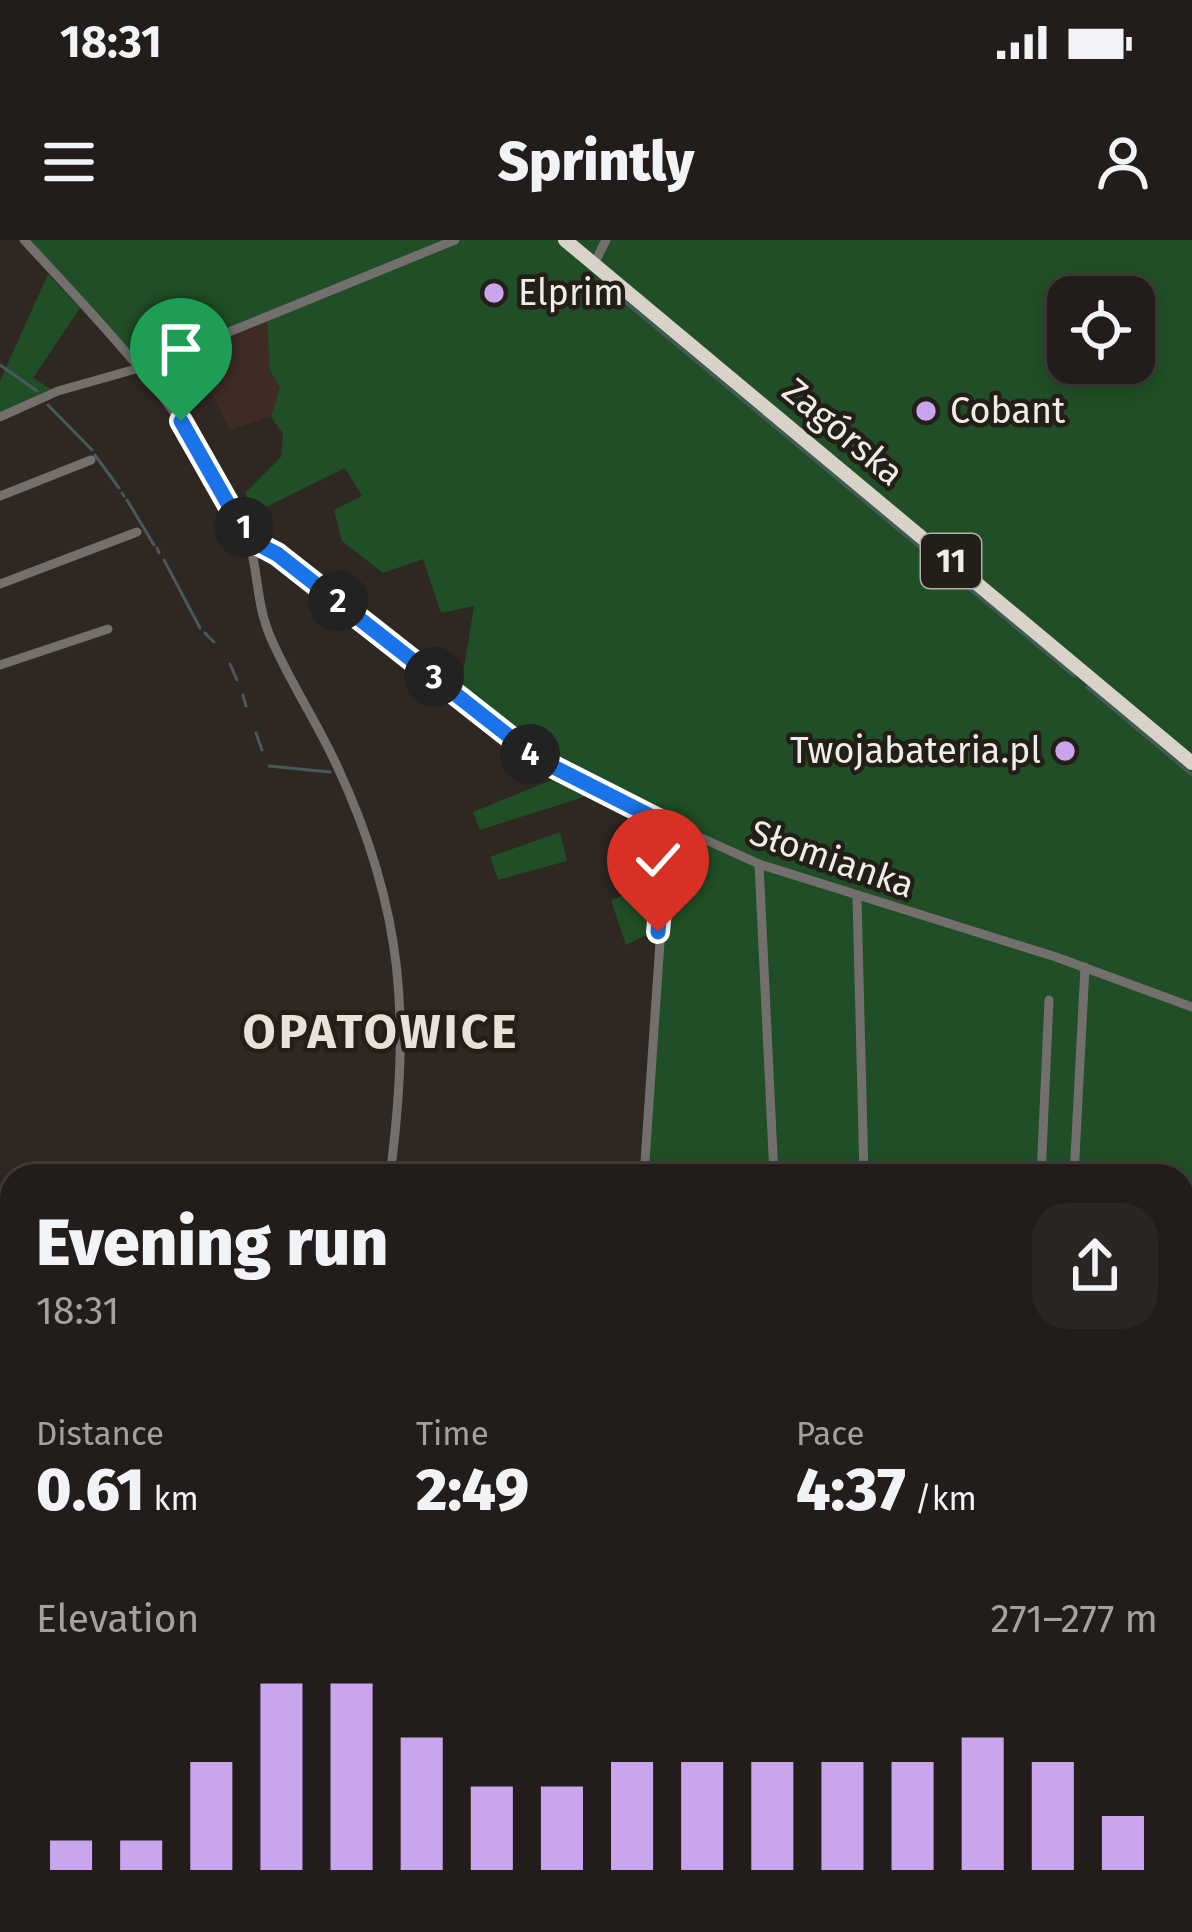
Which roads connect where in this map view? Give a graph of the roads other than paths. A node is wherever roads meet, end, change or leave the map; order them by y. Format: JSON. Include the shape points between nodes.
{"nodes":[{"id":1,"x":25,"y":240,"type":"edge"},
{"id":2,"x":454,"y":240,"type":"edge"},
{"id":3,"x":566,"y":240,"type":"edge"},
{"id":4,"x":606,"y":240,"type":"edge"},
{"id":5,"x":595,"y":264,"type":"junction"},
{"id":6,"x":142,"y":367,"type":"junction"},
{"id":7,"x":0,"y":417,"type":"edge"},
{"id":8,"x":92,"y":460,"type":"dead end"},
{"id":9,"x":0,"y":496,"type":"edge"},
{"id":10,"x":137,"y":532,"type":"dead end"},
{"id":11,"x":248,"y":539,"type":"junction"},
{"id":12,"x":0,"y":584,"type":"edge"},
{"id":13,"x":108,"y":629,"type":"dead end"},
{"id":14,"x":0,"y":665,"type":"edge"},
{"id":15,"x":1192,"y":763,"type":"edge"},
{"id":16,"x":668,"y":825,"type":"junction"},
{"id":17,"x":759,"y":864,"type":"junction"},
{"id":18,"x":856,"y":898,"type":"junction"},
{"id":19,"x":1084,"y":968,"type":"junction"},
{"id":20,"x":1049,"y":1000,"type":"dead end"},
{"id":21,"x":1192,"y":1007,"type":"edge"},
{"id":22,"x":391,"y":1164,"type":"edge"},
{"id":23,"x":645,"y":1164,"type":"edge"},
{"id":24,"x":773,"y":1164,"type":"edge"},
{"id":25,"x":864,"y":1164,"type":"edge"},
{"id":26,"x":1042,"y":1164,"type":"edge"},
{"id":27,"x":1076,"y":1164,"type":"edge"}],
"edges":[{"from":1,"to":6,"type":"street"},
{"from":2,"to":6,"type":"street"},
{"from":3,"to":5,"type":"highway","name":"Zagórska","number":"11"},
{"from":4,"to":5,"type":"street"},
{"from":5,"to":15,"type":"highway","name":"Zagórska","number":"11"},
{"from":6,"to":7,"type":"street"},
{"from":6,"to":11,"type":"street"},
{"from":8,"to":9,"type":"street"},
{"from":10,"to":12,"type":"street"},
{"from":11,"to":16,"type":"street","name":"Słomianka","via":[[538,759]]},
{"from":11,"to":22,"type":"street","via":[[264,620],[338,767],[384,899],[404,1019]]},
{"from":13,"to":14,"type":"street"},
{"from":16,"to":17,"type":"street","name":"Słomianka"},
{"from":16,"to":23,"type":"street"},
{"from":17,"to":18,"type":"street","name":"Słomianka"},
{"from":17,"to":24,"type":"street"},
{"from":18,"to":19,"type":"street","name":"Słomianka"},
{"from":18,"to":25,"type":"street"},
{"from":19,"to":21,"type":"street","name":"Słomianka"},
{"from":19,"to":27,"type":"street"},
{"from":20,"to":26,"type":"street"}]}
